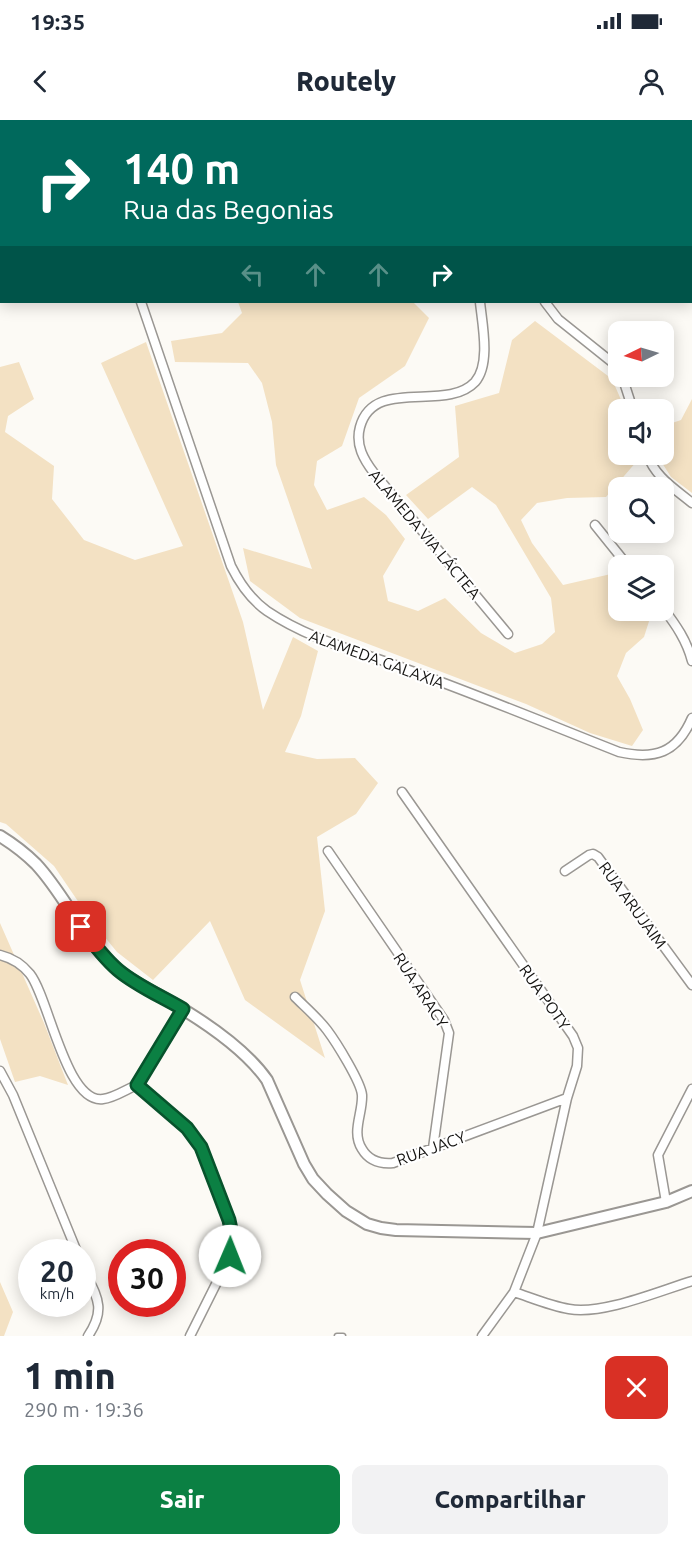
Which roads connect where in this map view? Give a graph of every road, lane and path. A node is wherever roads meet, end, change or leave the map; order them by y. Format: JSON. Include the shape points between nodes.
{"nodes":[{"id":1,"x":141,"y":303,"type":"edge"},
{"id":2,"x":480,"y":303,"type":"edge"},
{"id":3,"x":546,"y":303,"type":"edge"},
{"id":4,"x":608,"y":359,"type":"edge"},
{"id":5,"x":651,"y":465,"type":"edge"},
{"id":6,"x":692,"y":503,"type":"edge"},
{"id":7,"x":595,"y":525,"type":"dead end"},
{"id":8,"x":619,"y":555,"type":"edge"},
{"id":9,"x":673,"y":621,"type":"edge"},
{"id":10,"x":508,"y":634,"type":"dead end"},
{"id":11,"x":692,"y":661,"type":"edge"},
{"id":12,"x":692,"y":718,"type":"edge"},
{"id":13,"x":402,"y":792,"type":"dead end"},
{"id":14,"x":0,"y":836,"type":"edge"},
{"id":15,"x":328,"y":851,"type":"dead end"},
{"id":16,"x":565,"y":871,"type":"dead end"},
{"id":17,"x":0,"y":955,"type":"edge"},
{"id":18,"x":692,"y":985,"type":"edge"},
{"id":19,"x":295,"y":997,"type":"dead end"},
{"id":20,"x":183,"y":1009,"type":"junction"},
{"id":21,"x":0,"y":1071,"type":"edge"},
{"id":22,"x":137,"y":1085,"type":"junction"},
{"id":23,"x":692,"y":1089,"type":"edge"},
{"id":24,"x":567,"y":1098,"type":"junction"},
{"id":25,"x":433,"y":1148,"type":"junction"},
{"id":26,"x":692,"y":1191,"type":"edge"},
{"id":27,"x":666,"y":1202,"type":"junction"},
{"id":28,"x":537,"y":1233,"type":"junction"},
{"id":29,"x":72,"y":1239,"type":"edge"},
{"id":30,"x":692,"y":1281,"type":"edge"},
{"id":31,"x":514,"y":1292,"type":"junction"},
{"id":32,"x":96,"y":1296,"type":"edge"},
{"id":33,"x":88,"y":1336,"type":"edge"},
{"id":34,"x":190,"y":1336,"type":"edge"},
{"id":35,"x":337,"y":1336,"type":"edge"},
{"id":36,"x":343,"y":1336,"type":"edge"},
{"id":37,"x":482,"y":1336,"type":"edge"}],
"edges":[{"from":1,"to":12,"type":"street","name":"ALAMEDA GALAXIA","via":[[231,566],[242,588],[256,603],[322,641],[406,669],[619,752],[636,756],[672,748]]},
{"from":2,"to":10,"type":"street","name":"ALAMEDA VIA LÁCTEA","via":[[484,358],[476,381],[455,393],[380,402],[362,420],[359,446],[374,473]]},
{"from":3,"to":4,"type":"street","via":[[558,319]]},
{"from":5,"to":6,"type":"street"},
{"from":7,"to":8,"type":"street"},
{"from":9,"to":11,"type":"street"},
{"from":13,"to":24,"type":"street","name":"RUA POTY","via":[[573,1036],[578,1055]]},
{"from":14,"to":20,"type":"street","via":[[38,866],[93,943],[117,969]]},
{"from":15,"to":25,"type":"street","name":"RUA ARACY","via":[[444,1020],[449,1033]]},
{"from":16,"to":18,"type":"street","name":"RUA ARUJAIM","via":[[589,855],[598,857]]},
{"from":17,"to":22,"type":"street","via":[[21,964],[31,975],[44,999],[68,1066],[89,1096],[105,1099]]},
{"from":19,"to":25,"type":"street","name":"RUA JACY","via":[[327,1029],[359,1084],[362,1104],[357,1134],[362,1150],[384,1164]]},
{"from":20,"to":22,"type":"street"},
{"from":20,"to":28,"type":"street","via":[[260,1069],[304,1164],[346,1211],[367,1224],[396,1230]]},
{"from":21,"to":29,"type":"street"},
{"from":22,"to":34,"type":"street","via":[[187,1128],[201,1147],[229,1220],[233,1239],[230,1256]]},
{"from":23,"to":27,"type":"street","via":[[657,1155]]},
{"from":24,"to":25,"type":"street","name":"RUA JACY"},
{"from":24,"to":28,"type":"street","name":"RUA POTY"},
{"from":26,"to":27,"type":"street"},
{"from":27,"to":28,"type":"street"},
{"from":28,"to":31,"type":"street","name":"RUA POTY"},
{"from":30,"to":31,"type":"street","via":[[592,1309],[569,1309]]},
{"from":31,"to":37,"type":"street","name":"RUA POTY"},
{"from":32,"to":33,"type":"street","via":[[99,1316]]},
{"from":35,"to":36,"type":"lane"}]}
